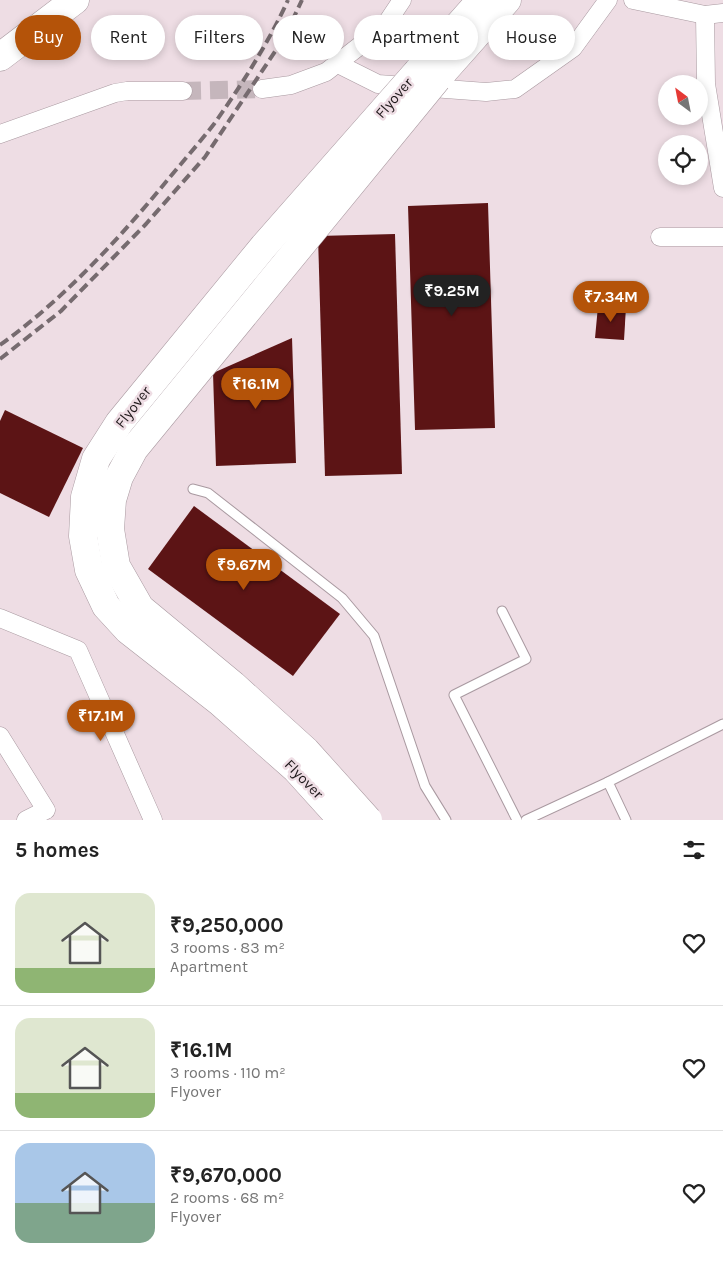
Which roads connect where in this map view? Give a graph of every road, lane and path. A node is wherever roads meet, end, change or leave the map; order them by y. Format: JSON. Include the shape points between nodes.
{"nodes":[{"id":1,"x":75,"y":0,"type":"edge"},
{"id":2,"x":402,"y":0,"type":"edge"},
{"id":3,"x":481,"y":0,"type":"edge"},
{"id":4,"x":507,"y":0,"type":"edge"},
{"id":5,"x":608,"y":0,"type":"edge"},
{"id":6,"x":633,"y":0,"type":"edge"},
{"id":7,"x":723,"y":13,"type":"edge"},
{"id":8,"x":705,"y":15,"type":"junction"},
{"id":9,"x":0,"y":57,"type":"edge"},
{"id":10,"x":338,"y":64,"type":"junction"},
{"id":11,"x":428,"y":75,"type":"junction"},
{"id":12,"x":262,"y":89,"type":"tunnel mouth"},
{"id":13,"x":184,"y":91,"type":"tunnel mouth"},
{"id":14,"x":0,"y":134,"type":"edge"},
{"id":15,"x":723,"y":188,"type":"edge"},
{"id":16,"x":660,"y":237,"type":"dead end"},
{"id":17,"x":723,"y":237,"type":"edge"},
{"id":18,"x":193,"y":489,"type":"dead end"},
{"id":19,"x":502,"y":611,"type":"dead end"},
{"id":20,"x":0,"y":618,"type":"edge"},
{"id":21,"x":723,"y":724,"type":"edge"},
{"id":22,"x":0,"y":736,"type":"edge"},
{"id":23,"x":608,"y":782,"type":"junction"},
{"id":24,"x":49,"y":815,"type":"edge"},
{"id":25,"x":26,"y":820,"type":"edge"},
{"id":26,"x":153,"y":820,"type":"edge"},
{"id":27,"x":342,"y":820,"type":"edge"},
{"id":28,"x":368,"y":820,"type":"edge"},
{"id":29,"x":446,"y":820,"type":"edge"},
{"id":30,"x":517,"y":820,"type":"edge"},
{"id":31,"x":526,"y":820,"type":"edge"},
{"id":32,"x":626,"y":820,"type":"edge"}],
"edges":[{"from":1,"to":9,"type":"main road"},
{"from":2,"to":10,"type":"street","via":[[384,27]]},
{"from":3,"to":11,"type":"main road","name":"Flyover"},
{"from":4,"to":11,"type":"main road","name":"Flyover"},
{"from":5,"to":10,"type":"street","via":[[573,48],[515,89],[486,92],[378,84]]},
{"from":6,"to":8,"type":"street"},
{"from":7,"to":8,"type":"street"},
{"from":8,"to":15,"type":"street","via":[[706,84]]},
{"from":10,"to":12,"type":"street","via":[[313,78]]},
{"from":11,"to":27,"type":"main road","name":"Flyover","bridge":true,"via":[[264,246],[118,423],[96,459],[85,497],[83,536],[89,570],[106,606],[128,630],[220,702],[296,769]]},
{"from":11,"to":28,"type":"main road","name":"Flyover","bridge":true,"via":[[134,449],[119,477],[112,500],[110,529],[116,566],[140,608],[306,751]]},
{"from":13,"to":14,"type":"street","via":[[127,90]]},
{"from":16,"to":17,"type":"street"},
{"from":18,"to":29,"type":"lane","via":[[208,493],[342,598],[374,636],[425,786]]},
{"from":19,"to":30,"type":"lane","via":[[526,659],[454,695]]},
{"from":20,"to":26,"type":"street","via":[[78,650]]},
{"from":21,"to":23,"type":"lane"},
{"from":22,"to":24,"type":"street"},
{"from":23,"to":31,"type":"lane"},
{"from":23,"to":32,"type":"lane"},
{"from":24,"to":25,"type":"street"}]}
